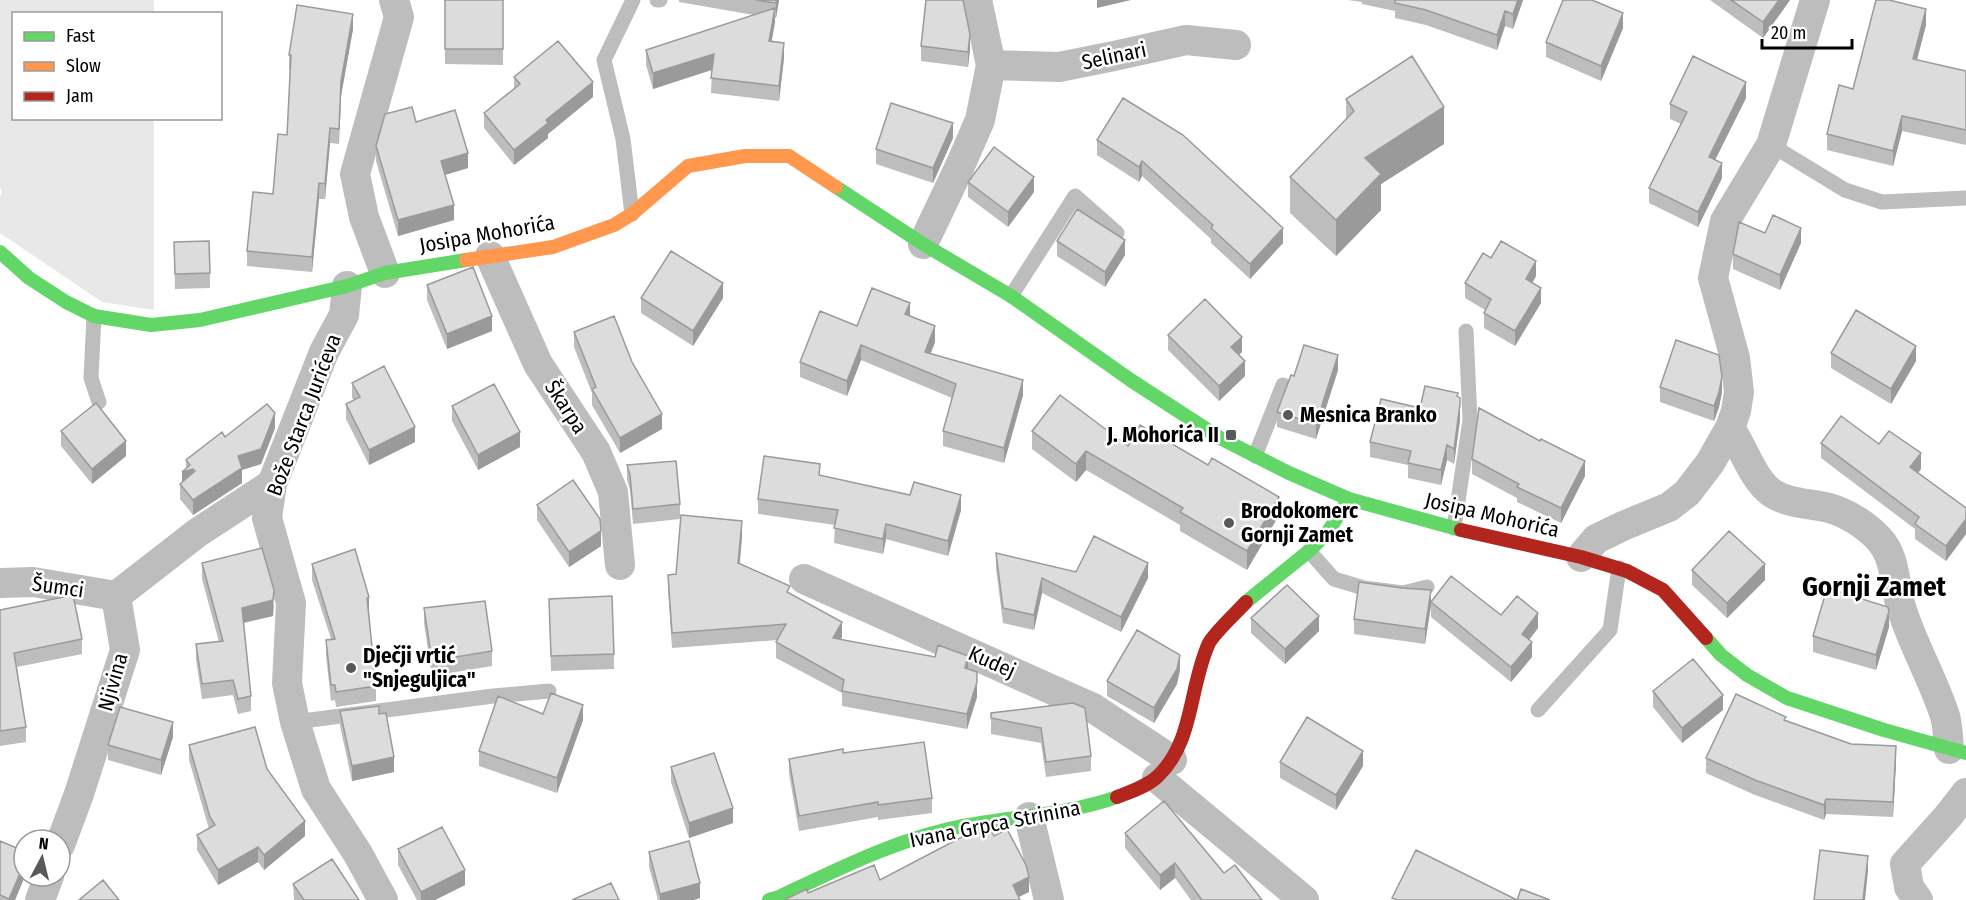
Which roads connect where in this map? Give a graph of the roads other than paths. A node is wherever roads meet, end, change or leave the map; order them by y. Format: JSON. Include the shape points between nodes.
{"nodes":[{"id":1,"x":394,"y":0,"type":"edge"},
{"id":2,"x":633,"y":0,"type":"edge"},
{"id":3,"x":977,"y":0,"type":"edge"},
{"id":4,"x":1815,"y":0,"type":"edge"},
{"id":5,"x":1236,"y":45,"type":"dead end"},
{"id":6,"x":991,"y":65,"type":"junction"},
{"id":7,"x":1771,"y":145,"type":"junction"},
{"id":8,"x":1966,"y":198,"type":"edge"},
{"id":9,"x":632,"y":214,"type":"junction"},
{"id":10,"x":1117,"y":233,"type":"edge"},
{"id":11,"x":923,"y":244,"type":"junction"},
{"id":12,"x":0,"y":252,"type":"edge"},
{"id":13,"x":490,"y":256,"type":"junction"},
{"id":14,"x":385,"y":273,"type":"junction"},
{"id":15,"x":347,"y":286,"type":"junction"},
{"id":16,"x":1011,"y":296,"type":"junction"},
{"id":17,"x":94,"y":316,"type":"junction"},
{"id":18,"x":1466,"y":331,"type":"dead end"},
{"id":19,"x":1283,"y":385,"type":"dead end"},
{"id":20,"x":99,"y":402,"type":"edge"},
{"id":21,"x":1730,"y":428,"type":"junction"},
{"id":22,"x":1255,"y":456,"type":"junction"},
{"id":23,"x":272,"y":484,"type":"junction"},
{"id":24,"x":1349,"y":500,"type":"junction"},
{"id":25,"x":1455,"y":528,"type":"junction"},
{"id":26,"x":1309,"y":551,"type":"junction"},
{"id":27,"x":1581,"y":556,"type":"junction"},
{"id":28,"x":620,"y":565,"type":"dead end"},
{"id":29,"x":1619,"y":568,"type":"junction"},
{"id":30,"x":804,"y":579,"type":"dead end"},
{"id":31,"x":0,"y":583,"type":"edge"},
{"id":32,"x":1427,"y":587,"type":"edge"},
{"id":33,"x":116,"y":596,"type":"junction"},
{"id":34,"x":549,"y":691,"type":"edge"},
{"id":35,"x":1538,"y":710,"type":"dead end"},
{"id":36,"x":295,"y":722,"type":"junction"},
{"id":37,"x":1958,"y":751,"type":"edge"},
{"id":38,"x":1164,"y":769,"type":"junction"},
{"id":39,"x":1966,"y":793,"type":"edge"},
{"id":40,"x":1029,"y":817,"type":"junction"},
{"id":41,"x":66,"y":828,"type":"edge"},
{"id":42,"x":383,"y":900,"type":"edge"},
{"id":43,"x":769,"y":900,"type":"edge"},
{"id":44,"x":1049,"y":900,"type":"edge"},
{"id":45,"x":1304,"y":900,"type":"edge"},
{"id":46,"x":1918,"y":900,"type":"edge"}],
"edges":[{"from":1,"to":14,"type":"street","via":[[399,17],[355,174],[364,217]]},
{"from":2,"to":9,"type":"lane","via":[[604,60],[623,139]]},
{"from":3,"to":6,"type":"street"},
{"from":4,"to":7,"type":"street"},
{"from":5,"to":6,"type":"street","name":"Selinari","via":[[1186,40],[1059,67]]},
{"from":6,"to":11,"type":"street","via":[[980,120]]},
{"from":7,"to":8,"type":"lane","via":[[1845,190],[1882,202]]},
{"from":7,"to":21,"type":"street","via":[[1725,221],[1713,278],[1734,358],[1738,392]]},
{"from":9,"to":11,"type":"street","name":"Josipa Mohorića","via":[[688,166],[745,156],[789,156]]},
{"from":9,"to":13,"type":"street","name":"Josipa Mohorića","via":[[614,225],[553,247]]},
{"from":10,"to":16,"type":"lane","via":[[1076,196]]},
{"from":11,"to":16,"type":"street","name":"Josipa Mohorića"},
{"from":12,"to":17,"type":"street","name":"Josipa Mohorića","via":[[29,278]]},
{"from":13,"to":14,"type":"street","name":"Josipa Mohorića"},
{"from":13,"to":28,"type":"street","name":"Škarpa","via":[[538,364],[596,452],[613,492]]},
{"from":14,"to":15,"type":"street","name":"Josipa Mohorića"},
{"from":15,"to":17,"type":"street","name":"Josipa Mohorića","via":[[200,320],[151,325]]},
{"from":15,"to":23,"type":"street","name":"Bože Starca Jurićeva","via":[[344,315],[324,352]]},
{"from":16,"to":22,"type":"street","name":"Josipa Mohorića","via":[[1142,388]]},
{"from":17,"to":20,"type":"lane","via":[[91,378]]},
{"from":18,"to":25,"type":"lane","via":[[1470,420]]},
{"from":19,"to":22,"type":"lane"},
{"from":21,"to":27,"type":"street","via":[[1687,493],[1669,507],[1596,539]]},
{"from":21,"to":37,"type":"street","via":[[1758,478],[1771,492],[1844,514],[1878,538],[1888,551],[1901,606]]},
{"from":22,"to":24,"type":"street","name":"Josipa Mohorića"},
{"from":23,"to":33,"type":"street","via":[[197,533]]},
{"from":23,"to":36,"type":"street","name":"Bože Starca Jurićeva","via":[[267,518],[291,603],[286,682]]},
{"from":24,"to":25,"type":"street","name":"Josipa Mohorića"},
{"from":24,"to":26,"type":"street","via":[[1327,533]]},
{"from":25,"to":27,"type":"street","name":"Josipa Mohorića"},
{"from":26,"to":32,"type":"lane","via":[[1334,579],[1403,593]]},
{"from":26,"to":38,"type":"street","via":[[1247,601],[1210,641],[1186,727]]},
{"from":27,"to":29,"type":"street","name":"Josipa Mohorića"},
{"from":29,"to":35,"type":"lane","via":[[1610,630]]},
{"from":29,"to":37,"type":"street","name":"Josipa Mohorića","via":[[1663,590],[1721,655],[1787,698]]},
{"from":30,"to":38,"type":"street","name":"Kudej","via":[[1093,708]]},
{"from":31,"to":33,"type":"street","name":"Šumci","via":[[33,582]]},
{"from":33,"to":41,"type":"street","name":"Njivina","via":[[125,650]]},
{"from":34,"to":36,"type":"lane"},
{"from":36,"to":42,"type":"street","name":"Bože Starca Jurićeva","via":[[316,789]]},
{"from":38,"to":40,"type":"street","name":"Ivana Grpca Strinina","via":[[1133,790],[1094,805]]},
{"from":38,"to":45,"type":"street"},
{"from":39,"to":46,"type":"street","via":[[1905,864],[1909,887]]},
{"from":40,"to":43,"type":"street","name":"Ivana Grpca Strinina","via":[[968,825],[901,842]]},
{"from":40,"to":44,"type":"street"}]}
